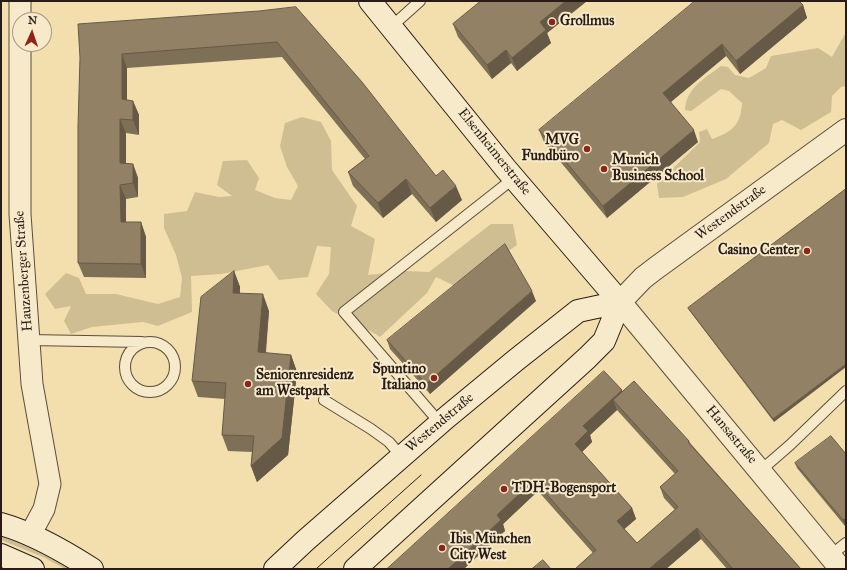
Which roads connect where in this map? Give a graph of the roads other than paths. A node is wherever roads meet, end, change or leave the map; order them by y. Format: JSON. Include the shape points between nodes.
{"nodes":[{"id":1,"x":20,"y":1,"type":"edge"},
{"id":2,"x":370,"y":1,"type":"edge"},
{"id":3,"x":420,"y":1,"type":"edge"},
{"id":4,"x":391,"y":27,"type":"junction"},
{"id":5,"x":846,"y":130,"type":"edge"},
{"id":6,"x":514,"y":178,"type":"junction"},
{"id":7,"x":620,"y":302,"type":"junction"},
{"id":8,"x":29,"y":340,"type":"junction"},
{"id":9,"x":117,"y":341,"type":"junction"},
{"id":10,"x":144,"y":342,"type":"junction"},
{"id":11,"x":124,"y":365,"type":"junction"},
{"id":12,"x":846,"y":391,"type":"edge"},
{"id":13,"x":324,"y":400,"type":"dead end"},
{"id":14,"x":440,"y":423,"type":"junction"},
{"id":15,"x":402,"y":456,"type":"junction"},
{"id":16,"x":760,"y":471,"type":"junction"},
{"id":17,"x":1,"y":524,"type":"edge"},
{"id":18,"x":30,"y":535,"type":"junction"},
{"id":19,"x":1,"y":555,"type":"edge"},
{"id":20,"x":839,"y":556,"type":"edge"},
{"id":21,"x":33,"y":569,"type":"edge"},
{"id":22,"x":92,"y":569,"type":"edge"},
{"id":23,"x":275,"y":569,"type":"edge"},
{"id":24,"x":355,"y":569,"type":"edge"}],
"edges":[{"from":1,"to":8,"type":"street","name":"Hauzenberger Straße","via":[[20,214]]},
{"from":2,"to":4,"type":"main road","name":"Elsenheimerstraße"},
{"from":3,"to":4,"type":"lane"},
{"from":4,"to":6,"type":"main road","name":"Elsenheimerstraße"},
{"from":5,"to":7,"type":"main road","name":"Westendstraße","via":[[656,268]]},
{"from":6,"to":7,"type":"main road","name":"Elsenheimerstraße"},
{"from":6,"to":14,"type":"lane","via":[[344,312]]},
{"from":7,"to":14,"type":"main road","name":"Westendstraße","via":[[578,311]]},
{"from":7,"to":16,"type":"main road","name":"Hansastraße"},
{"from":7,"to":24,"type":"main road","name":"Westendstraße","via":[[604,341]]},
{"from":8,"to":9,"type":"lane"},
{"from":8,"to":18,"type":"street","name":"Hauzenberger Straße","via":[[32,384],[50,484],[44,509]]},
{"from":9,"to":10,"type":"lane"},
{"from":9,"to":11,"type":"lane"},
{"from":10,"to":11,"type":"lane","via":[[131,350]]},
{"from":10,"to":11,"type":"lane","via":[[160,343],[172,354],[175,370],[167,385],[160,390],[143,391],[135,387],[127,377]]},
{"from":12,"to":16,"type":"lane"},
{"from":13,"to":15,"type":"lane","via":[[389,442]]},
{"from":14,"to":15,"type":"main road","name":"Westendstraße"},
{"from":15,"to":23,"type":"main road","name":"Westendstraße"},
{"from":16,"to":20,"type":"main road","name":"Hansastraße"},
{"from":17,"to":18,"type":"main road"},
{"from":18,"to":22,"type":"main road","via":[[67,553]]},
{"from":19,"to":21,"type":"main road"}]}
